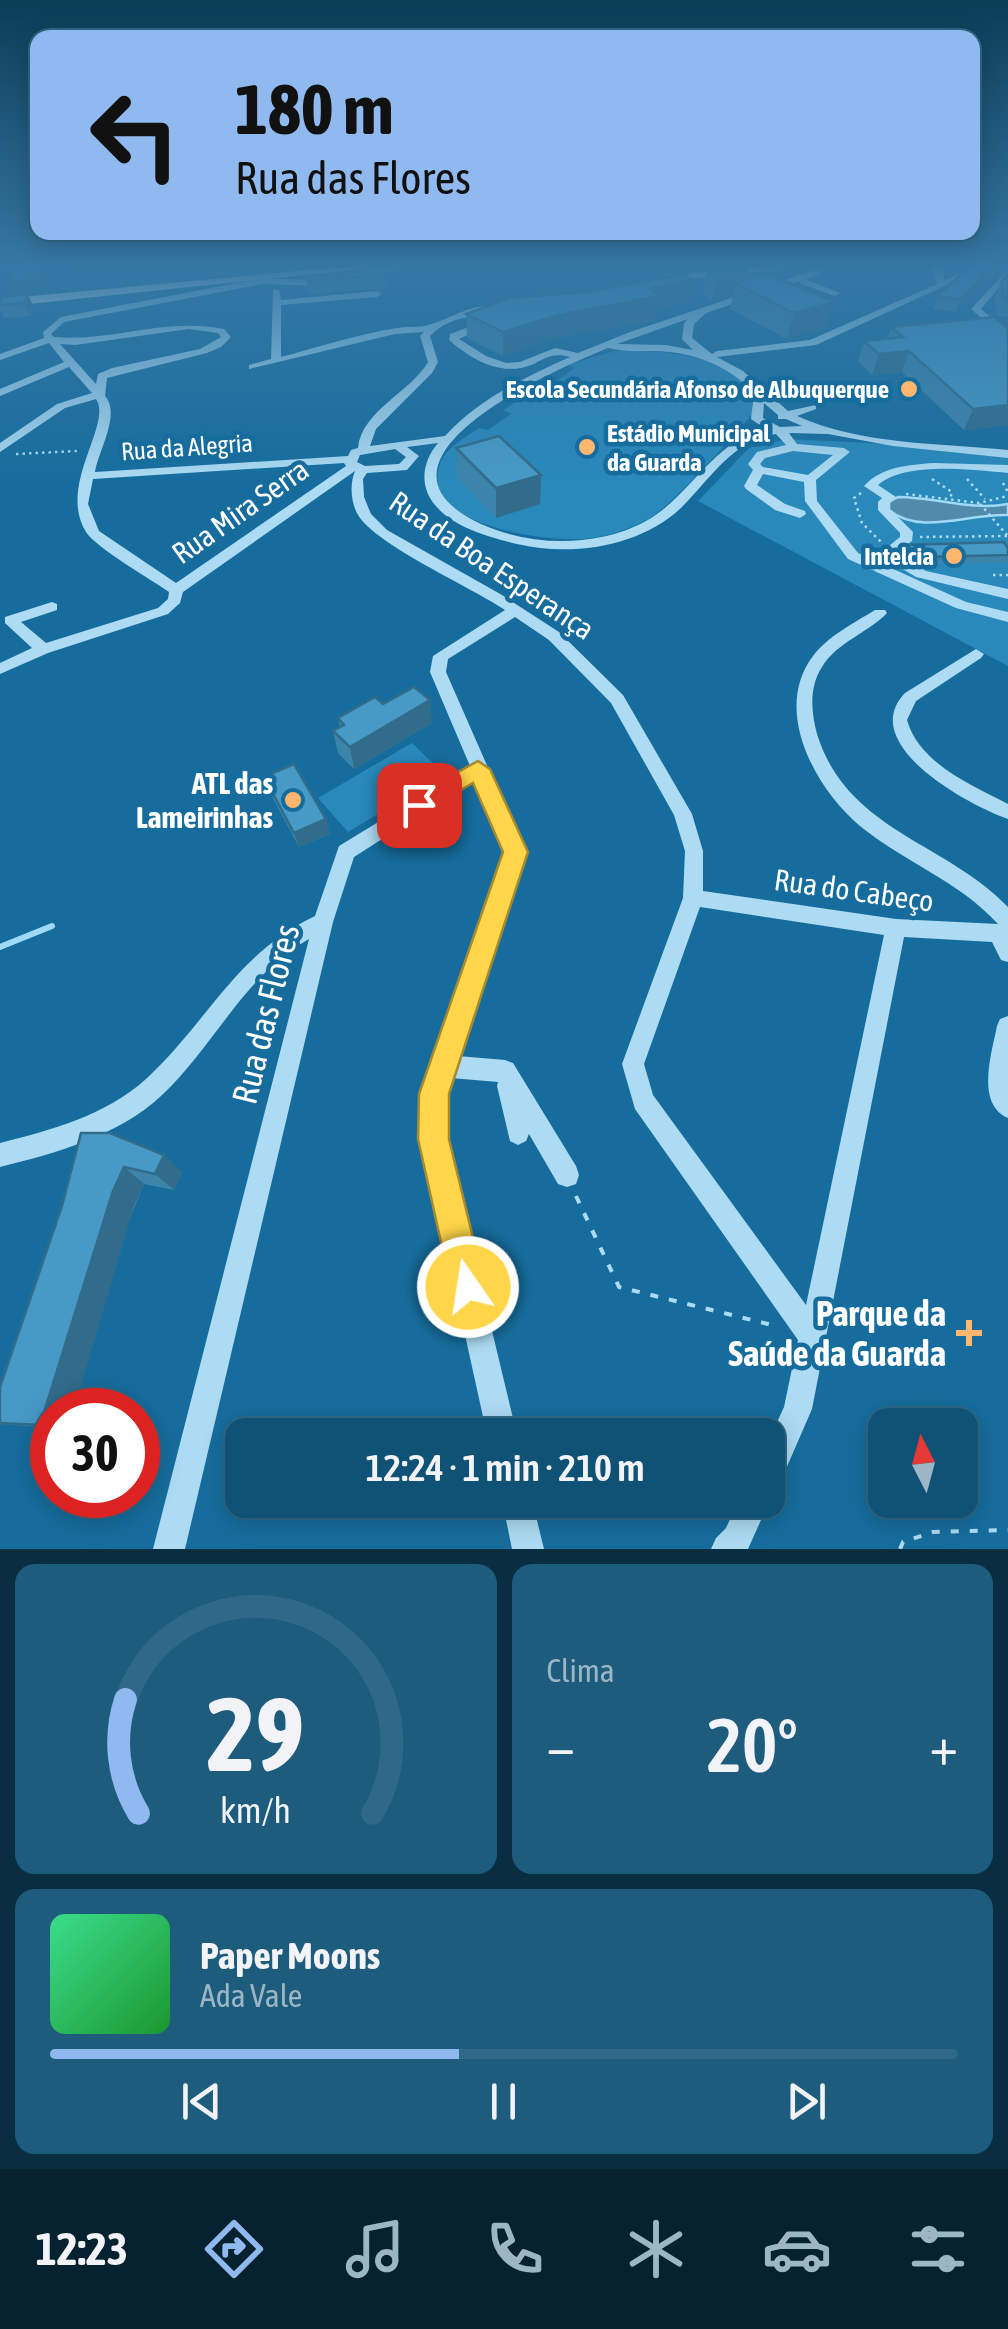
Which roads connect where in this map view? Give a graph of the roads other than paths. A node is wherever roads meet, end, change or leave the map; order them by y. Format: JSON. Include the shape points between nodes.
{"nodes":[{"id":1,"x":45,"y":337,"type":"edge"},
{"id":2,"x":47,"y":337,"type":"joint"},
{"id":3,"x":49,"y":337,"type":"edge"},
{"id":4,"x":108,"y":337,"type":"edge"},
{"id":5,"x":226,"y":337,"type":"edge"},
{"id":6,"x":276,"y":337,"type":"edge"},
{"id":7,"x":368,"y":337,"type":"edge"},
{"id":8,"x":425,"y":337,"type":"edge"},
{"id":9,"x":453,"y":337,"type":"edge"},
{"id":10,"x":596,"y":337,"type":"edge"},
{"id":11,"x":627,"y":337,"type":"edge"},
{"id":12,"x":688,"y":337,"type":"edge"},
{"id":13,"x":824,"y":337,"type":"edge"},
{"id":14,"x":0,"y":343,"type":"edge"},
{"id":15,"x":603,"y":346,"type":"junction"},
{"id":16,"x":582,"y":353,"type":"junction"},
{"id":17,"x":712,"y":355,"type":"junction"},
{"id":18,"x":0,"y":357,"type":"edge"},
{"id":19,"x":276,"y":360,"type":"junction"},
{"id":20,"x":72,"y":362,"type":"junction"},
{"id":21,"x":252,"y":367,"type":"dead end"},
{"id":22,"x":759,"y":392,"type":"junction"},
{"id":23,"x":0,"y":393,"type":"edge"},
{"id":24,"x":101,"y":393,"type":"junction"},
{"id":25,"x":812,"y":407,"type":"dead end"},
{"id":26,"x":792,"y":415,"type":"junction"},
{"id":27,"x":767,"y":426,"type":"junction"},
{"id":28,"x":827,"y":432,"type":"junction"},
{"id":29,"x":444,"y":439,"type":"junction"},
{"id":30,"x":793,"y":447,"type":"junction"},
{"id":31,"x":400,"y":448,"type":"junction"},
{"id":32,"x":6,"y":451,"type":"edge"},
{"id":33,"x":1008,"y":452,"type":"edge"},
{"id":34,"x":357,"y":461,"type":"junction"},
{"id":35,"x":403,"y":467,"type":"junction"},
{"id":36,"x":1008,"y":469,"type":"edge"},
{"id":37,"x":759,"y":470,"type":"junction"},
{"id":38,"x":429,"y":475,"type":"junction"},
{"id":39,"x":87,"y":476,"type":"junction"},
{"id":40,"x":810,"y":478,"type":"junction"},
{"id":41,"x":800,"y":514,"type":"dead end"},
{"id":42,"x":176,"y":590,"type":"junction"},
{"id":43,"x":1008,"y":594,"type":"edge"},
{"id":44,"x":52,"y":607,"type":"dead end"},
{"id":45,"x":515,"y":610,"type":"junction"},
{"id":46,"x":880,"y":613,"type":"dead end"},
{"id":47,"x":1008,"y":617,"type":"edge"},
{"id":48,"x":44,"y":649,"type":"junction"},
{"id":49,"x":976,"y":654,"type":"dead end"},
{"id":50,"x":0,"y":669,"type":"edge"},
{"id":51,"x":478,"y":769,"type":"junction"},
{"id":52,"x":1008,"y":812,"type":"edge"},
{"id":53,"x":692,"y":898,"type":"junction"},
{"id":54,"x":324,"y":922,"type":"junction"},
{"id":55,"x":896,"y":928,"type":"junction"},
{"id":56,"x":1006,"y":936,"type":"edge"},
{"id":57,"x":1008,"y":1026,"type":"edge"},
{"id":58,"x":443,"y":1066,"type":"junction"},
{"id":59,"x":505,"y":1071,"type":"junction"},
{"id":60,"x":1008,"y":1106,"type":"edge"},
{"id":61,"x":518,"y":1133,"type":"dead end"},
{"id":62,"x":0,"y":1155,"type":"edge"},
{"id":63,"x":567,"y":1175,"type":"road end"},
{"id":64,"x":811,"y":1335,"type":"junction"},
{"id":65,"x":498,"y":1418,"type":"edge"},
{"id":66,"x":785,"y":1437,"type":"edge"},
{"id":67,"x":521,"y":1518,"type":"edge"},
{"id":68,"x":747,"y":1518,"type":"edge"},
{"id":69,"x":168,"y":1549,"type":"edge"},
{"id":70,"x":528,"y":1549,"type":"edge"},
{"id":71,"x":727,"y":1549,"type":"edge"}],
"edges":[{"from":1,"to":14,"type":"street"},
{"from":2,"to":18,"type":"street"},
{"from":2,"to":20,"type":"street"},
{"from":3,"to":4,"type":"street"},
{"from":5,"to":24,"type":"street","via":[[206,352],[118,368],[102,376]]},
{"from":6,"to":19,"type":"street"},
{"from":7,"to":19,"type":"street"},
{"from":8,"to":34,"type":"street","via":[[433,362],[428,374],[370,428]]},
{"from":9,"to":16,"type":"street","via":[[485,360],[509,367],[551,350]]},
{"from":10,"to":16,"type":"street","via":[[578,343]]},
{"from":11,"to":15,"type":"street"},
{"from":12,"to":17,"type":"street"},
{"from":13,"to":17,"type":"street"},
{"from":15,"to":16,"type":"street"},
{"from":15,"to":17,"type":"street"},
{"from":16,"to":29,"type":"street","via":[[540,371]]},
{"from":17,"to":22,"type":"street"},
{"from":17,"to":26,"type":"street","via":[[752,374]]},
{"from":19,"to":21,"type":"street"},
{"from":20,"to":23,"type":"street"},
{"from":20,"to":24,"type":"street"},
{"from":22,"to":26,"type":"street"},
{"from":22,"to":27,"type":"street","via":[[758,419]]},
{"from":24,"to":32,"type":"street","via":[[61,406]]},
{"from":24,"to":39,"type":"street","via":[[107,416]]},
{"from":25,"to":26,"type":"street"},
{"from":26,"to":27,"type":"street"},
{"from":26,"to":28,"type":"street"},
{"from":26,"to":33,"type":"street","via":[[840,429]]},
{"from":27,"to":28,"type":"street"},
{"from":27,"to":30,"type":"street"},
{"from":27,"to":38,"type":"street","via":[[741,441],[656,522],[585,543],[522,541],[473,527],[446,510],[430,490]]},
{"from":28,"to":33,"type":"street"},
{"from":29,"to":31,"type":"street"},
{"from":29,"to":38,"type":"street"},
{"from":30,"to":37,"type":"street","via":[[762,456],[754,464]]},
{"from":30,"to":40,"type":"street","via":[[844,452]]},
{"from":31,"to":34,"type":"street"},
{"from":31,"to":35,"type":"street","via":[[413,456]]},
{"from":34,"to":35,"type":"street"},
{"from":34,"to":39,"type":"street","name":"Rua da Alegria"},
{"from":34,"to":42,"type":"street","name":"Rua Mira Serra"},
{"from":34,"to":45,"type":"street","name":"Rua da Boa Esperança","via":[[358,496],[382,533]]},
{"from":35,"to":38,"type":"street"},
{"from":36,"to":43,"type":"street","via":[[909,469],[884,474],[870,486],[890,497],[884,510],[906,532],[893,559],[921,574]]},
{"from":37,"to":40,"type":"street"},
{"from":37,"to":41,"type":"street","via":[[750,486]]},
{"from":39,"to":42,"type":"street","via":[[82,504],[94,533]]},
{"from":40,"to":47,"type":"street","via":[[811,501],[853,556],[961,605]]},
{"from":42,"to":48,"type":"street","name":"Rua Mira Serra","via":[[163,611]]},
{"from":44,"to":48,"type":"street","via":[[10,620]]},
{"from":45,"to":51,"type":"street","via":[[441,656],[438,672]]},
{"from":45,"to":53,"type":"street","name":"Rua da Boa Esperança","via":[[577,657],[648,748],[694,850]]},
{"from":46,"to":56,"type":"street","via":[[817,660],[804,706],[808,736],[864,819],[987,894]]},
{"from":48,"to":50,"type":"street","name":"Rua Mira Serra"},
{"from":49,"to":52,"type":"street","via":[[906,703],[899,720],[920,760]]},
{"from":51,"to":54,"type":"street","name":"Rua das Flores","via":[[346,852]]},
{"from":51,"to":58,"type":"street","via":[[516,852]]},
{"from":53,"to":55,"type":"street","name":"Rua do Cabeço"},
{"from":53,"to":64,"type":"street","name":"Rua da Boa Esperança","via":[[633,1064],[642,1100]]},
{"from":54,"to":62,"type":"street","via":[[299,931],[242,982],[151,1090],[54,1142]]},
{"from":54,"to":69,"type":"street","name":"Rua das Flores"},
{"from":55,"to":56,"type":"street","name":"Rua do Cabeço"},
{"from":55,"to":64,"type":"street"},
{"from":57,"to":60,"type":"street","via":[[1001,1084]]},
{"from":58,"to":59,"type":"street"},
{"from":58,"to":65,"type":"street","via":[[434,1094],[434,1139]]},
{"from":59,"to":61,"type":"street"},
{"from":59,"to":63,"type":"street"},
{"from":64,"to":66,"type":"street","via":[[798,1409]]},
{"from":67,"to":70,"type":"street"},
{"from":68,"to":71,"type":"street"}]}
